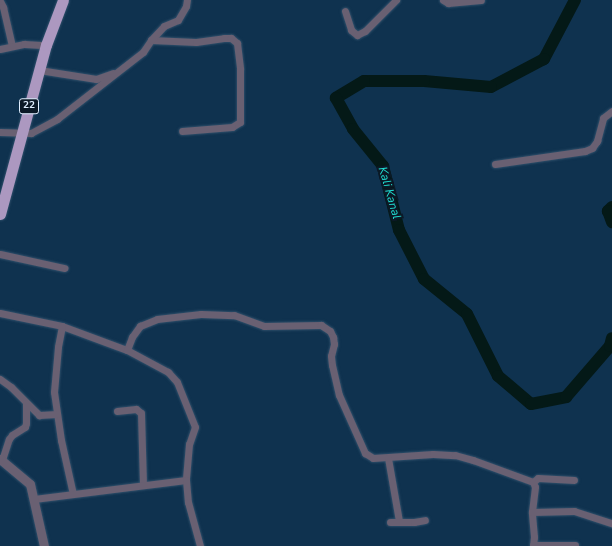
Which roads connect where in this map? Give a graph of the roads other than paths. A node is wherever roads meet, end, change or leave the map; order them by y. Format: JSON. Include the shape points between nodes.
{"nodes":[{"id":1,"x":63,"y":0,"type":"edge"},
{"id":2,"x":187,"y":0,"type":"edge"},
{"id":3,"x":396,"y":0,"type":"edge"},
{"id":4,"x":442,"y":0,"type":"edge"},
{"id":5,"x":481,"y":0,"type":"edge"},
{"id":6,"x":0,"y":1,"type":"edge"},
{"id":7,"x":345,"y":12,"type":"dead end"},
{"id":8,"x":151,"y":40,"type":"junction"},
{"id":9,"x":46,"y":44,"type":"junction"},
{"id":10,"x":12,"y":46,"type":"junction"},
{"id":11,"x":0,"y":49,"type":"edge"},
{"id":12,"x":39,"y":70,"type":"junction"},
{"id":13,"x":120,"y":71,"type":"junction"},
{"id":14,"x":612,"y":111,"type":"edge"},
{"id":15,"x":182,"y":131,"type":"dead end"},
{"id":16,"x":0,"y":132,"type":"edge"},
{"id":17,"x":22,"y":133,"type":"junction"},
{"id":18,"x":495,"y":164,"type":"dead end"},
{"id":19,"x":0,"y":214,"type":"edge"},
{"id":20,"x":0,"y":254,"type":"edge"},
{"id":21,"x":64,"y":268,"type":"dead end"},
{"id":22,"x":0,"y":313,"type":"edge"},
{"id":23,"x":62,"y":326,"type":"junction"},
{"id":24,"x":127,"y":350,"type":"junction"},
{"id":25,"x":0,"y":379,"type":"edge"},
{"id":26,"x":26,"y":403,"type":"junction"},
{"id":27,"x":117,"y":411,"type":"dead end"},
{"id":28,"x":57,"y":414,"type":"junction"},
{"id":29,"x":388,"y":458,"type":"junction"},
{"id":30,"x":1,"y":460,"type":"edge"},
{"id":31,"x":186,"y":480,"type":"junction"},
{"id":32,"x":574,"y":480,"type":"dead end"},
{"id":33,"x":533,"y":482,"type":"junction"},
{"id":34,"x":143,"y":485,"type":"junction"},
{"id":35,"x":73,"y":494,"type":"junction"},
{"id":36,"x":34,"y":499,"type":"junction"},
{"id":37,"x":532,"y":512,"type":"junction"},
{"id":38,"x":425,"y":520,"type":"dead end"},
{"id":39,"x":390,"y":522,"type":"dead end"},
{"id":40,"x":399,"y":522,"type":"junction"},
{"id":41,"x":612,"y":523,"type":"edge"},
{"id":42,"x":575,"y":545,"type":"dead end"},
{"id":43,"x":44,"y":546,"type":"edge"},
{"id":44,"x":200,"y":546,"type":"edge"},
{"id":45,"x":533,"y":546,"type":"edge"}],
"edges":[{"from":1,"to":9,"type":"highway","number":"22"},
{"from":2,"to":8,"type":"street","via":[[178,20],[164,26]]},
{"from":3,"to":7,"type":"street","via":[[365,31],[357,35],[351,30]]},
{"from":4,"to":5,"type":"street","via":[[448,3]]},
{"from":6,"to":10,"type":"street"},
{"from":8,"to":13,"type":"street","via":[[143,52]]},
{"from":8,"to":15,"type":"street","via":[[196,42],[231,38],[237,43],[240,69],[240,122],[232,127]]},
{"from":9,"to":10,"type":"street"},
{"from":9,"to":12,"type":"highway","number":"22"},
{"from":10,"to":11,"type":"street"},
{"from":12,"to":13,"type":"street","via":[[96,79]]},
{"from":12,"to":17,"type":"highway","number":"22"},
{"from":13,"to":17,"type":"street","via":[[57,119],[31,133]]},
{"from":14,"to":18,"type":"street","via":[[603,118],[597,141],[592,148]]},
{"from":16,"to":17,"type":"street"},
{"from":17,"to":19,"type":"highway","number":"22"},
{"from":20,"to":21,"type":"street"},
{"from":22,"to":23,"type":"street"},
{"from":23,"to":24,"type":"street"},
{"from":23,"to":28,"type":"street","via":[[54,376]]},
{"from":24,"to":29,"type":"street","via":[[140,326],[157,319],[201,314],[234,315],[264,326],[315,324],[326,327],[334,344],[332,365],[339,394],[361,446],[369,456]]},
{"from":24,"to":31,"type":"street","via":[[168,372],[177,382],[195,428],[189,444]]},
{"from":25,"to":26,"type":"street"},
{"from":26,"to":28,"type":"street","via":[[39,415]]},
{"from":26,"to":30,"type":"street","via":[[25,427],[12,434]]},
{"from":27,"to":34,"type":"street","via":[[136,409],[141,413]]},
{"from":28,"to":35,"type":"street"},
{"from":29,"to":33,"type":"street","via":[[422,453],[455,455]]},
{"from":29,"to":40,"type":"street"},
{"from":30,"to":36,"type":"street","via":[[30,484]]},
{"from":31,"to":34,"type":"street"},
{"from":31,"to":44,"type":"street","via":[[188,502]]},
{"from":32,"to":33,"type":"street","via":[[538,478]]},
{"from":33,"to":37,"type":"street","via":[[535,487]]},
{"from":34,"to":35,"type":"street"},
{"from":35,"to":36,"type":"street"},
{"from":36,"to":43,"type":"street"},
{"from":37,"to":41,"type":"street","via":[[574,511]]},
{"from":37,"to":45,"type":"street"},
{"from":38,"to":40,"type":"street"},
{"from":39,"to":40,"type":"street"},
{"from":42,"to":45,"type":"street"}]}
